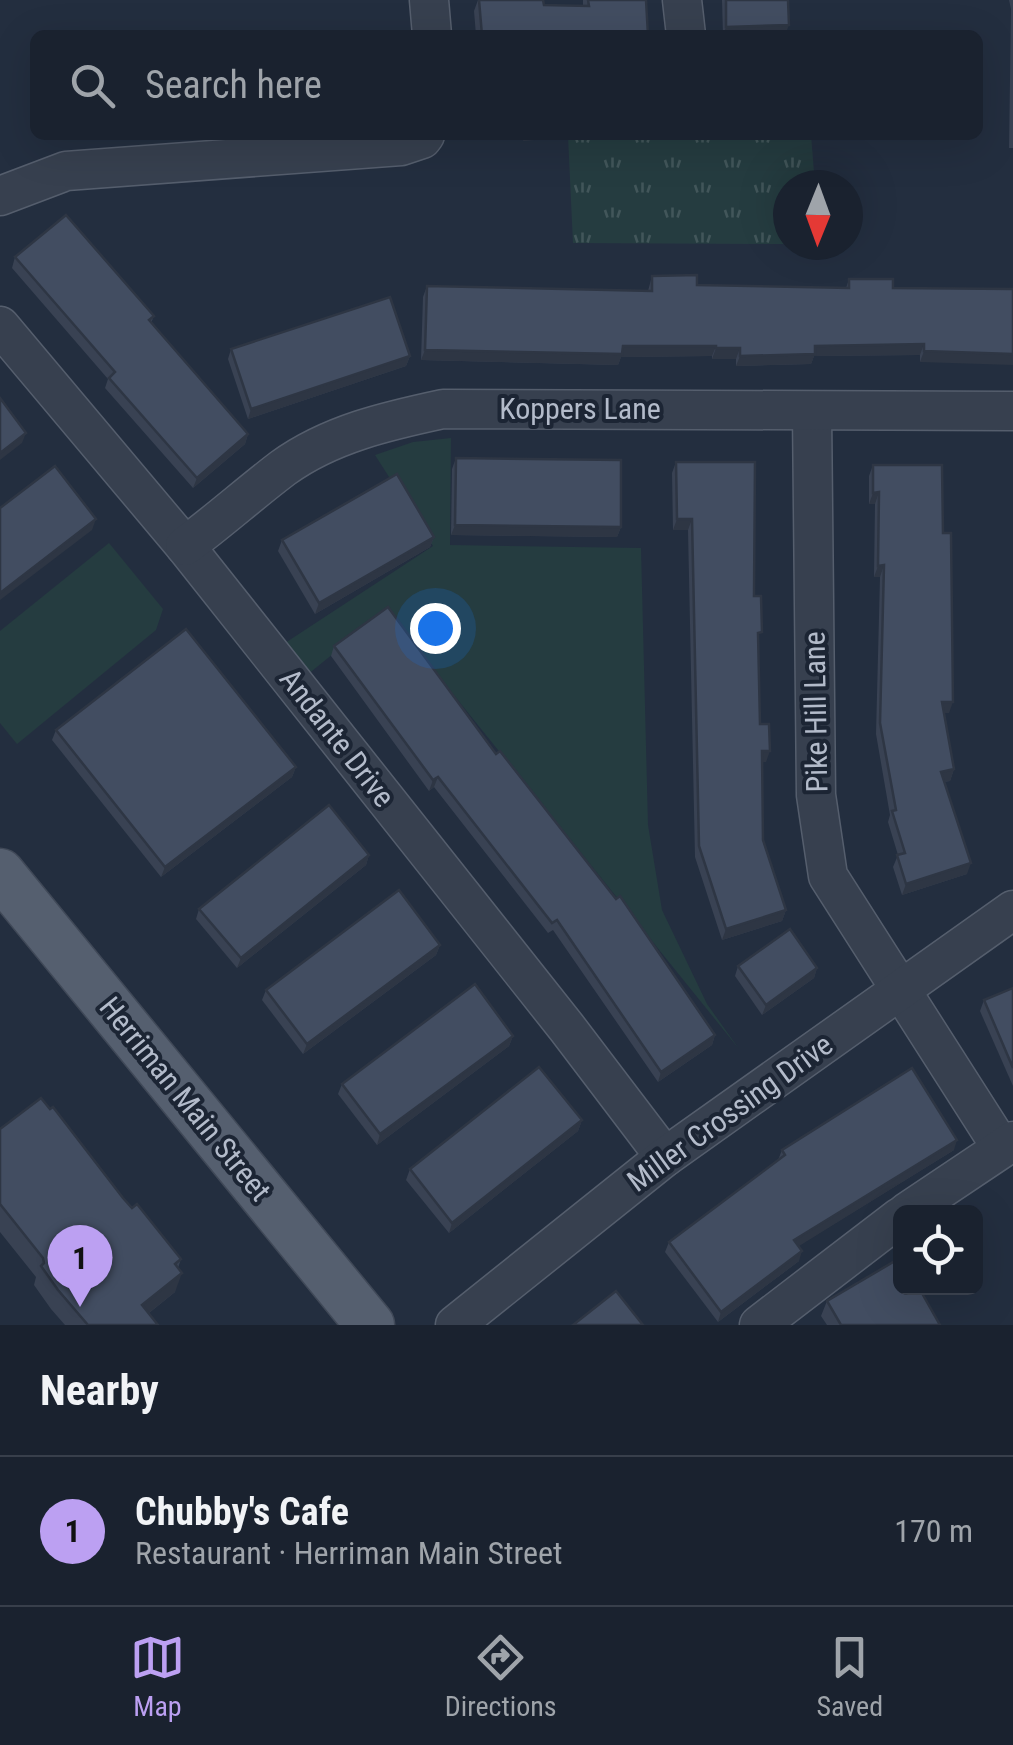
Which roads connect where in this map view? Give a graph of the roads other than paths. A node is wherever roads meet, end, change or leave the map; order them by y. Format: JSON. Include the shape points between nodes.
{"nodes":[{"id":1,"x":430,"y":0,"type":"edge"},
{"id":2,"x":682,"y":0,"type":"edge"},
{"id":3,"x":432,"y":30,"type":"edge"},
{"id":4,"x":685,"y":30,"type":"edge"},
{"id":5,"x":419,"y":140,"type":"edge"},
{"id":6,"x":0,"y":196,"type":"edge"},
{"id":7,"x":0,"y":326,"type":"edge"},
{"id":8,"x":1013,"y":411,"type":"edge"},
{"id":9,"x":812,"y":412,"type":"junction"},
{"id":10,"x":185,"y":546,"type":"junction"},
{"id":11,"x":0,"y":873,"type":"edge"},
{"id":12,"x":1013,"y":910,"type":"edge"},
{"id":13,"x":902,"y":989,"type":"junction"},
{"id":14,"x":1007,"y":1144,"type":"edge"},
{"id":15,"x":665,"y":1157,"type":"junction"},
{"id":16,"x":917,"y":1205,"type":"edge"},
{"id":17,"x":893,"y":1222,"type":"edge"},
{"id":18,"x":370,"y":1325,"type":"edge"},
{"id":19,"x":454,"y":1325,"type":"edge"},
{"id":20,"x":760,"y":1325,"type":"edge"}],
"edges":[{"from":1,"to":3,"type":"street"},
{"from":2,"to":4,"type":"street"},
{"from":5,"to":6,"type":"street","via":[[66,171]]},
{"from":7,"to":10,"type":"street","name":"Andante Drive"},
{"from":8,"to":9,"type":"street","name":"Koppers Lane"},
{"from":9,"to":10,"type":"street","name":"Koppers Lane","via":[[443,409],[386,421],[331,440],[285,467]]},
{"from":9,"to":13,"type":"street","name":"Pike Hill Lane","via":[[816,796],[828,876]]},
{"from":10,"to":15,"type":"street","name":"Andante Drive"},
{"from":11,"to":18,"type":"main road","name":"Herriman Main Street"},
{"from":12,"to":13,"type":"street","name":"Miller Crossing Drive"},
{"from":13,"to":14,"type":"street","name":"Pike Hill Lane"},
{"from":13,"to":15,"type":"street","name":"Miller Crossing Drive"},
{"from":14,"to":16,"type":"street"},
{"from":15,"to":19,"type":"street","name":"Miller Crossing Drive"},
{"from":17,"to":20,"type":"street"}]}
